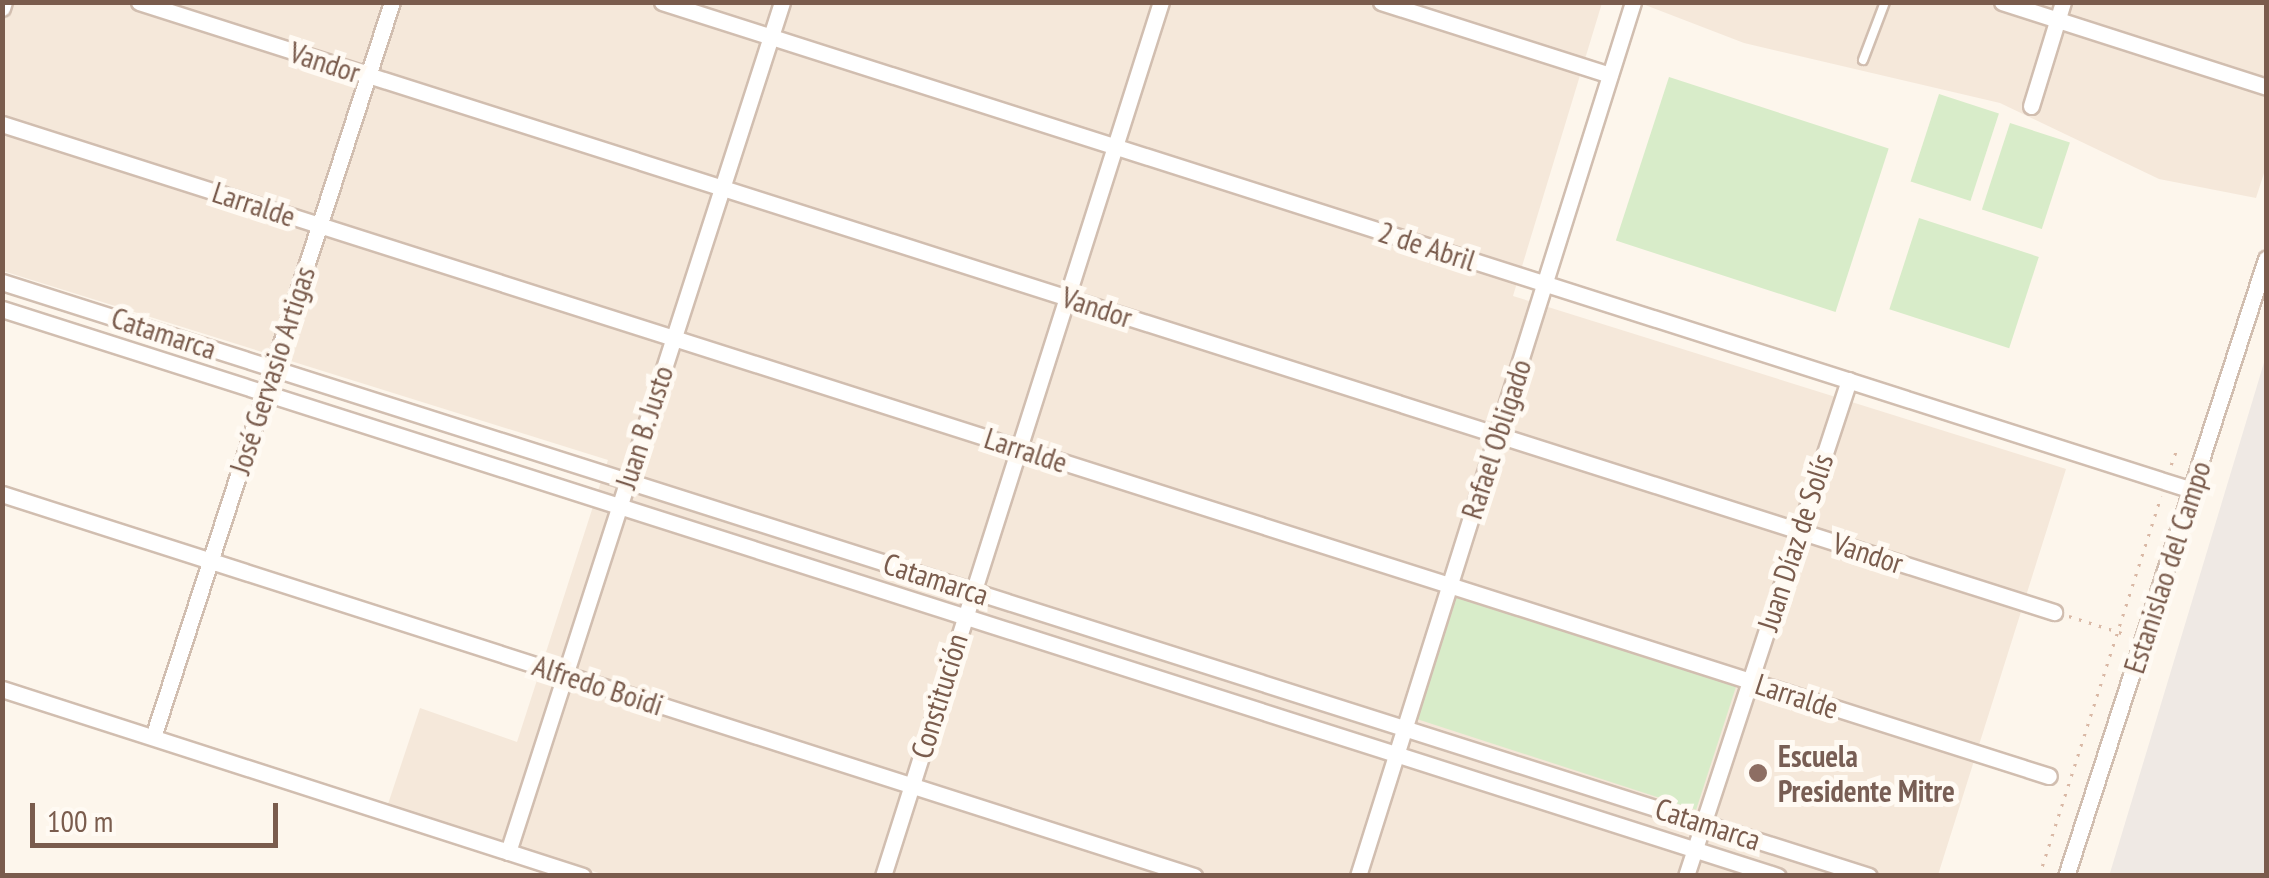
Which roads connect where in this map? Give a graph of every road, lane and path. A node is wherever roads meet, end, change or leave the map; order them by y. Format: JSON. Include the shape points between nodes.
{"nodes":[{"id":1,"x":139,"y":2,"type":"edge"},
{"id":2,"x":392,"y":2,"type":"edge"},
{"id":3,"x":662,"y":2,"type":"edge"},
{"id":4,"x":782,"y":2,"type":"edge"},
{"id":5,"x":1161,"y":2,"type":"edge"},
{"id":6,"x":1381,"y":2,"type":"edge"},
{"id":7,"x":1633,"y":2,"type":"edge"},
{"id":8,"x":1885,"y":2,"type":"edge"},
{"id":9,"x":2002,"y":2,"type":"edge"},
{"id":10,"x":2063,"y":2,"type":"edge"},
{"id":11,"x":2058,"y":20,"type":"junction"},
{"id":12,"x":772,"y":38,"type":"junction"},
{"id":13,"x":1863,"y":60,"type":"dead end"},
{"id":14,"x":1610,"y":75,"type":"junction"},
{"id":15,"x":368,"y":76,"type":"junction"},
{"id":16,"x":2266,"y":87,"type":"edge"},
{"id":17,"x":2030,"y":106,"type":"dead end"},
{"id":18,"x":2,"y":124,"type":"edge"},
{"id":19,"x":1118,"y":148,"type":"junction"},
{"id":20,"x":721,"y":188,"type":"junction"},
{"id":21,"x":320,"y":224,"type":"junction"},
{"id":22,"x":2266,"y":259,"type":"edge"},
{"id":23,"x":2,"y":282,"type":"edge"},
{"id":24,"x":1546,"y":284,"type":"junction"},
{"id":25,"x":1068,"y":298,"type":"junction"},
{"id":26,"x":2,"y":309,"type":"edge"},
{"id":27,"x":673,"y":337,"type":"junction"},
{"id":28,"x":272,"y":368,"type":"junction"},
{"id":29,"x":1849,"y":380,"type":"junction"},
{"id":30,"x":263,"y":392,"type":"junction"},
{"id":31,"x":1497,"y":435,"type":"junction"},
{"id":32,"x":1020,"y":448,"type":"junction"},
{"id":33,"x":2176,"y":450,"type":"dead end"},
{"id":34,"x":628,"y":480,"type":"junction"},
{"id":35,"x":2166,"y":481,"type":"junction"},
{"id":36,"x":2192,"y":490,"type":"junction"},
{"id":37,"x":2,"y":494,"type":"edge"},
{"id":38,"x":618,"y":506,"type":"junction"},
{"id":39,"x":1798,"y":530,"type":"junction"},
{"id":40,"x":212,"y":561,"type":"junction"},
{"id":41,"x":1450,"y":584,"type":"junction"},
{"id":42,"x":971,"y":590,"type":"junction"},
{"id":43,"x":2054,"y":612,"type":"joint"},
{"id":44,"x":964,"y":616,"type":"junction"},
{"id":45,"x":2118,"y":632,"type":"junction"},
{"id":46,"x":2143,"y":639,"type":"junction"},
{"id":47,"x":567,"y":675,"type":"junction"},
{"id":48,"x":1750,"y":680,"type":"junction"},
{"id":49,"x":2,"y":689,"type":"edge"},
{"id":50,"x":1404,"y":728,"type":"junction"},
{"id":51,"x":153,"y":737,"type":"junction"},
{"id":52,"x":1396,"y":754,"type":"junction"},
{"id":53,"x":2049,"y":776,"type":"dead end"},
{"id":54,"x":912,"y":785,"type":"junction"},
{"id":55,"x":1703,"y":822,"type":"junction"},
{"id":56,"x":1695,"y":849,"type":"junction"},
{"id":57,"x":508,"y":852,"type":"junction"},
{"id":58,"x":583,"y":876,"type":"edge"},
{"id":59,"x":882,"y":876,"type":"edge"},
{"id":60,"x":1194,"y":876,"type":"edge"},
{"id":61,"x":1358,"y":876,"type":"edge"},
{"id":62,"x":1686,"y":876,"type":"edge"},
{"id":63,"x":1778,"y":876,"type":"edge"},
{"id":64,"x":1870,"y":876,"type":"edge"},
{"id":65,"x":2039,"y":876,"type":"edge"},
{"id":66,"x":2066,"y":876,"type":"edge"}],
"edges":[{"from":1,"to":15,"type":"street","name":"Vandor"},
{"from":2,"to":15,"type":"street","name":"José Gervasio Artigas"},
{"from":3,"to":12,"type":"street","name":"2 de Abril"},
{"from":4,"to":12,"type":"street","name":"Juan B. Justo"},
{"from":5,"to":19,"type":"street","name":"Constitución"},
{"from":6,"to":14,"type":"street"},
{"from":7,"to":14,"type":"street","name":"Rafael Obligado"},
{"from":8,"to":13,"type":"lane"},
{"from":9,"to":11,"type":"street"},
{"from":10,"to":11,"type":"street"},
{"from":11,"to":16,"type":"street"},
{"from":11,"to":17,"type":"street"},
{"from":12,"to":19,"type":"street","name":"2 de Abril"},
{"from":12,"to":20,"type":"street","name":"Juan B. Justo"},
{"from":14,"to":24,"type":"street","name":"Rafael Obligado"},
{"from":15,"to":20,"type":"street","name":"Vandor"},
{"from":15,"to":21,"type":"street","name":"José Gervasio Artigas"},
{"from":18,"to":21,"type":"street","name":"Larralde"},
{"from":19,"to":24,"type":"street","name":"2 de Abril"},
{"from":19,"to":25,"type":"street","name":"Constitución"},
{"from":20,"to":25,"type":"street","name":"Vandor"},
{"from":20,"to":27,"type":"street","name":"Juan B. Justo"},
{"from":21,"to":27,"type":"street","name":"Larralde"},
{"from":21,"to":28,"type":"street","name":"José Gervasio Artigas"},
{"from":22,"to":36,"type":"street","name":"Estanislao del Campo"},
{"from":23,"to":28,"type":"street","name":"Catamarca"},
{"from":24,"to":29,"type":"street","name":"2 de Abril"},
{"from":24,"to":31,"type":"street","name":"Rafael Obligado"},
{"from":25,"to":31,"type":"street","name":"Vandor"},
{"from":25,"to":32,"type":"street","name":"Constitución"},
{"from":26,"to":30,"type":"street","name":"Catamarca"},
{"from":27,"to":32,"type":"street","name":"Larralde"},
{"from":27,"to":34,"type":"street","name":"Juan B. Justo"},
{"from":28,"to":30,"type":"street","name":"José Gervasio Artigas"},
{"from":28,"to":34,"type":"street","name":"Catamarca"},
{"from":29,"to":35,"type":"street","name":"2 de Abril"},
{"from":29,"to":39,"type":"street","name":"Juan Díaz de Solís"},
{"from":30,"to":38,"type":"street","name":"Catamarca"},
{"from":30,"to":40,"type":"street","name":"José Gervasio Artigas"},
{"from":31,"to":39,"type":"street","name":"Vandor"},
{"from":31,"to":41,"type":"street","name":"Rafael Obligado"},
{"from":32,"to":41,"type":"street","name":"Larralde"},
{"from":32,"to":42,"type":"street","name":"Constitución"},
{"from":33,"to":35,"type":"path"},
{"from":34,"to":38,"type":"street","name":"Juan B. Justo"},
{"from":34,"to":42,"type":"street","name":"Catamarca"},
{"from":35,"to":36,"type":"street","name":"2 de Abril"},
{"from":35,"to":45,"type":"path"},
{"from":36,"to":46,"type":"street","name":"Estanislao del Campo"},
{"from":37,"to":40,"type":"street","name":"Alfredo Boidi"},
{"from":38,"to":44,"type":"street","name":"Catamarca"},
{"from":38,"to":47,"type":"street","name":"Juan B. Justo"},
{"from":39,"to":43,"type":"street","name":"Vandor"},
{"from":39,"to":48,"type":"street","name":"Juan Díaz de Solís"},
{"from":40,"to":47,"type":"street","name":"Alfredo Boidi"},
{"from":40,"to":51,"type":"street","name":"José Gervasio Artigas"},
{"from":41,"to":48,"type":"street","name":"Larralde"},
{"from":41,"to":50,"type":"street","name":"Rafael Obligado"},
{"from":42,"to":44,"type":"street","name":"Constitución"},
{"from":42,"to":50,"type":"street","name":"Catamarca"},
{"from":43,"to":45,"type":"path"},
{"from":44,"to":52,"type":"street","name":"Catamarca"},
{"from":44,"to":54,"type":"street","name":"Constitución"},
{"from":45,"to":46,"type":"path"},
{"from":45,"to":65,"type":"path"},
{"from":46,"to":66,"type":"street","name":"Estanislao del Campo"},
{"from":47,"to":54,"type":"street","name":"Alfredo Boidi"},
{"from":47,"to":57,"type":"street","name":"Juan B. Justo"},
{"from":48,"to":53,"type":"street","name":"Larralde"},
{"from":48,"to":55,"type":"street","name":"Juan Díaz de Solís"},
{"from":49,"to":51,"type":"street"},
{"from":50,"to":52,"type":"street","name":"Rafael Obligado"},
{"from":50,"to":55,"type":"street","name":"Catamarca"},
{"from":51,"to":57,"type":"street"},
{"from":52,"to":56,"type":"street","name":"Catamarca"},
{"from":52,"to":61,"type":"street","name":"Rafael Obligado"},
{"from":54,"to":59,"type":"street","name":"Constitución"},
{"from":54,"to":60,"type":"street","name":"Alfredo Boidi"},
{"from":55,"to":56,"type":"street","name":"Juan Díaz de Solís"},
{"from":55,"to":64,"type":"street","name":"Catamarca"},
{"from":56,"to":62,"type":"street","name":"Juan Díaz de Solís"},
{"from":56,"to":63,"type":"street","name":"Catamarca"},
{"from":57,"to":58,"type":"street"}]}
